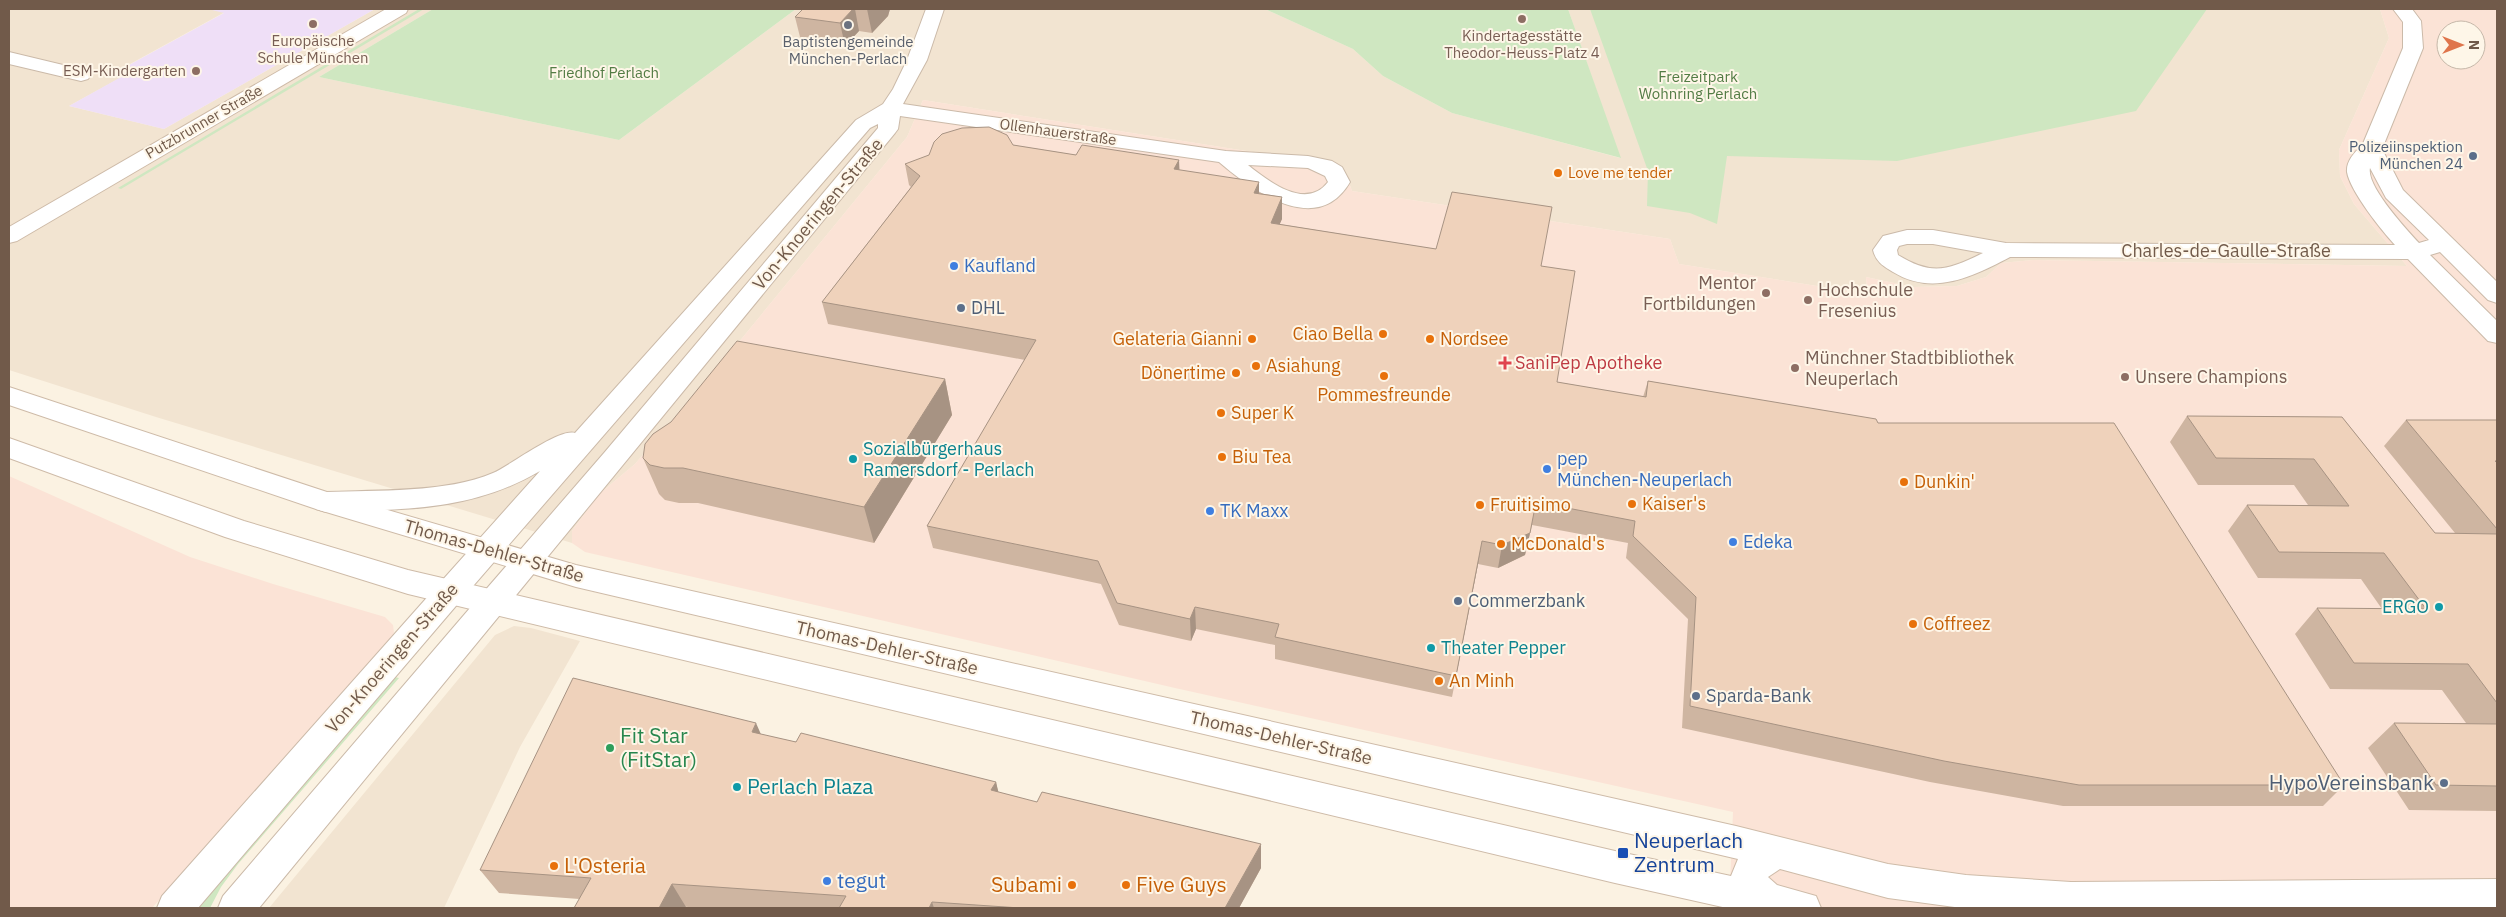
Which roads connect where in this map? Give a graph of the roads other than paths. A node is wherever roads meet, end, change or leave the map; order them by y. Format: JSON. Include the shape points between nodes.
{"nodes":[{"id":1,"x":399,"y":9,"type":"edge"},
{"id":2,"x":935,"y":9,"type":"edge"},
{"id":3,"x":2402,"y":9,"type":"edge"},
{"id":4,"x":9,"y":58,"type":"edge"},
{"id":5,"x":81,"y":75,"type":"dead end"},
{"id":6,"x":890,"y":108,"type":"junction"},
{"id":7,"x":2371,"y":149,"type":"junction"},
{"id":8,"x":1226,"y":157,"type":"dead end"},
{"id":9,"x":9,"y":236,"type":"edge"},
{"id":10,"x":2444,"y":243,"type":"junction"},
{"id":11,"x":2006,"y":250,"type":"dead end"},
{"id":12,"x":2416,"y":252,"type":"junction"},
{"id":13,"x":2497,"y":295,"type":"edge"},
{"id":14,"x":2497,"y":335,"type":"edge"},
{"id":15,"x":9,"y":396,"type":"edge"},
{"id":16,"x":611,"y":409,"type":"junction"},
{"id":17,"x":9,"y":448,"type":"edge"},
{"id":18,"x":326,"y":502,"type":"junction"},
{"id":19,"x":487,"y":549,"type":"junction"},
{"id":20,"x":527,"y":561,"type":"junction"},
{"id":21,"x":450,"y":592,"type":"junction"},
{"id":22,"x":492,"y":602,"type":"junction"},
{"id":23,"x":1777,"y":853,"type":"junction"},
{"id":24,"x":2497,"y":896,"type":"edge"},
{"id":25,"x":1786,"y":905,"type":"edge"},
{"id":26,"x":175,"y":908,"type":"edge"},
{"id":27,"x":236,"y":908,"type":"edge"}],
"edges":[{"from":1,"to":9,"type":"street","name":"Putzbrunner Straße"},
{"from":2,"to":6,"type":"street","via":[[911,72]]},
{"from":3,"to":7,"type":"street","via":[[2412,21],[2413,48]]},
{"from":4,"to":5,"type":"street"},
{"from":6,"to":8,"type":"street","name":"Ollenhauerstraße"},
{"from":6,"to":16,"type":"street","name":"Von-Knoeringen-Straße","via":[[863,124]]},
{"from":6,"to":20,"type":"street","name":"Von-Knoeringen-Straße","via":[[888,129]]},
{"from":7,"to":10,"type":"street","via":[[2394,193]]},
{"from":7,"to":12,"type":"street","via":[[2362,156],[2358,172],[2361,179],[2378,209]]},
{"from":10,"to":12,"type":"street","name":"Charles-de-Gaulle-Straße"},
{"from":10,"to":13,"type":"street"},
{"from":11,"to":12,"type":"street","name":"Charles-de-Gaulle-Straße"},
{"from":12,"to":14,"type":"street"},
{"from":15,"to":18,"type":"street","name":"Thomas-Dehler-Straße"},
{"from":16,"to":18,"type":"street","name":"Von-Knoeringen-Straße","via":[[564,447],[487,486],[409,499]]},
{"from":16,"to":19,"type":"street","name":"Von-Knoeringen-Straße"},
{"from":17,"to":21,"type":"street","via":[[235,529],[347,565]]},
{"from":18,"to":19,"type":"street","name":"Thomas-Dehler-Straße"},
{"from":19,"to":20,"type":"street","name":"Thomas-Dehler-Straße"},
{"from":19,"to":21,"type":"street","name":"Von-Knoeringen-Straße"},
{"from":20,"to":22,"type":"street","name":"Von-Knoeringen-Straße"},
{"from":20,"to":23,"type":"street","name":"Thomas-Dehler-Straße","via":[[576,576]]},
{"from":21,"to":22,"type":"street"},
{"from":21,"to":26,"type":"street","name":"Von-Knoeringen-Straße"},
{"from":22,"to":25,"type":"street"},
{"from":22,"to":27,"type":"street"},
{"from":23,"to":24,"type":"street","name":"Thomas-Dehler-Straße","via":[[1888,881],[1966,892],[2070,899]]},
{"from":23,"to":25,"type":"street","via":[[1758,862],[1750,871],[1749,879],[1752,888]]}]}
